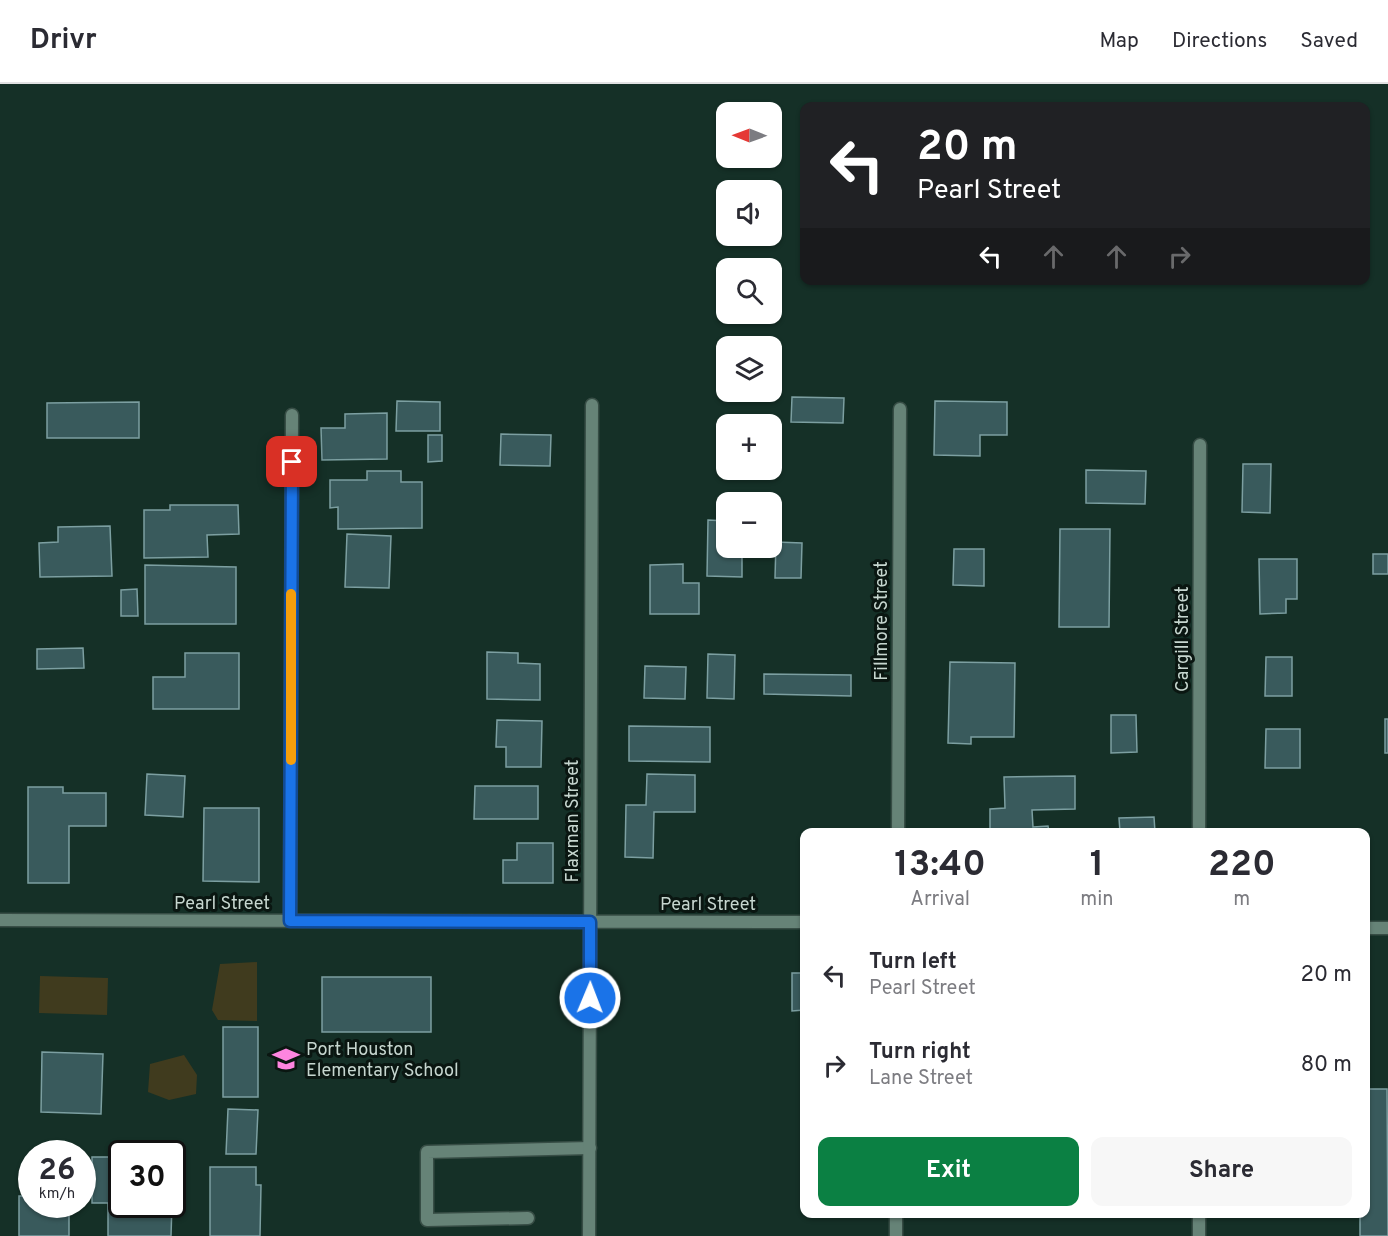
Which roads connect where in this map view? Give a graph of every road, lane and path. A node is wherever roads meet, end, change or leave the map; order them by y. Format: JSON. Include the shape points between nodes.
{"nodes":[{"id":1,"x":592,"y":405,"type":"dead end"},
{"id":2,"x":900,"y":409,"type":"dead end"},
{"id":3,"x":292,"y":415,"type":"dead end"},
{"id":4,"x":1200,"y":445,"type":"dead end"},
{"id":5,"x":898,"y":828,"type":"edge"},
{"id":6,"x":1199,"y":828,"type":"edge"},
{"id":7,"x":0,"y":920,"type":"edge"},
{"id":8,"x":290,"y":921,"type":"junction"},
{"id":9,"x":590,"y":922,"type":"junction"},
{"id":10,"x":800,"y":922,"type":"edge"},
{"id":11,"x":1370,"y":928,"type":"edge"},
{"id":12,"x":1388,"y":928,"type":"edge"},
{"id":13,"x":590,"y":1148,"type":"junction"},
{"id":14,"x":528,"y":1218,"type":"dead end"},
{"id":15,"x":896,"y":1218,"type":"edge"},
{"id":16,"x":1199,"y":1218,"type":"edge"},
{"id":17,"x":589,"y":1236,"type":"edge"},
{"id":18,"x":896,"y":1236,"type":"edge"},
{"id":19,"x":1199,"y":1236,"type":"edge"}],
"edges":[{"from":1,"to":9,"type":"street","name":"Flaxman Street"},
{"from":2,"to":5,"type":"street","name":"Fillmore Street"},
{"from":3,"to":8,"type":"street"},
{"from":4,"to":6,"type":"street","name":"Cargill Street"},
{"from":7,"to":8,"type":"street","name":"Pearl Street"},
{"from":8,"to":9,"type":"street","name":"Pearl Street"},
{"from":9,"to":10,"type":"street","name":"Pearl Street"},
{"from":9,"to":13,"type":"street","name":"Flaxman Street"},
{"from":11,"to":12,"type":"street"},
{"from":13,"to":14,"type":"street","via":[[427,1152],[427,1220]]},
{"from":13,"to":17,"type":"street","name":"Flaxman Street"},
{"from":15,"to":18,"type":"street"},
{"from":16,"to":19,"type":"street"}]}
